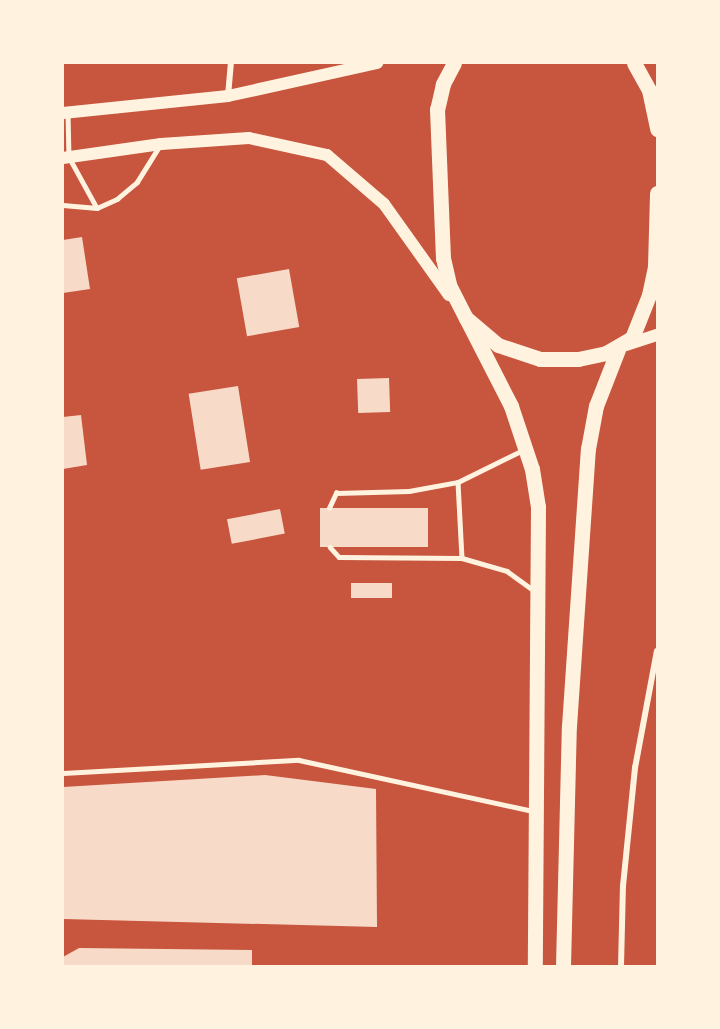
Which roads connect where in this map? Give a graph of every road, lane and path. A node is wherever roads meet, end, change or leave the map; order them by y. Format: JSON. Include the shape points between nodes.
{"nodes":[{"id":1,"x":231,"y":63,"type":"edge"},
{"id":2,"x":377,"y":63,"type":"edge"},
{"id":3,"x":454,"y":63,"type":"edge"},
{"id":4,"x":638,"y":67,"type":"edge"},
{"id":5,"x":228,"y":96,"type":"junction"},
{"id":6,"x":657,"y":96,"type":"edge"},
{"id":7,"x":65,"y":113,"type":"edge"},
{"id":8,"x":657,"y":129,"type":"edge"},
{"id":9,"x":161,"y":144,"type":"junction"},
{"id":10,"x":66,"y":158,"type":"edge"},
{"id":11,"x":657,"y":193,"type":"edge"},
{"id":12,"x":63,"y":205,"type":"edge"},
{"id":13,"x":97,"y":208,"type":"junction"},
{"id":14,"x":466,"y":318,"type":"junction"},
{"id":15,"x":657,"y":335,"type":"edge"},
{"id":16,"x":619,"y":347,"type":"junction"},
{"id":17,"x":526,"y":448,"type":"junction"},
{"id":18,"x":458,"y":482,"type":"junction"},
{"id":19,"x":329,"y":508,"type":"dead end"},
{"id":20,"x":330,"y":547,"type":"dead end"},
{"id":21,"x":462,"y":558,"type":"junction"},
{"id":22,"x":539,"y":595,"type":"junction"},
{"id":23,"x":657,"y":651,"type":"edge"},
{"id":24,"x":63,"y":774,"type":"edge"},
{"id":25,"x":538,"y":812,"type":"junction"},
{"id":26,"x":535,"y":966,"type":"edge"},
{"id":27,"x":563,"y":966,"type":"edge"},
{"id":28,"x":621,"y":966,"type":"edge"}],
"edges":[{"from":1,"to":5,"type":"street"},
{"from":2,"to":5,"type":"main road"},
{"from":3,"to":14,"type":"main road","via":[[443,84],[437,110],[440,231],[449,285]]},
{"from":4,"to":6,"type":"main road"},
{"from":4,"to":8,"type":"main road"},
{"from":5,"to":7,"type":"main road"},
{"from":7,"to":10,"type":"lane"},
{"from":9,"to":10,"type":"main road"},
{"from":9,"to":13,"type":"lane","via":[[137,182],[117,199]]},
{"from":9,"to":14,"type":"main road","via":[[249,138],[327,155],[384,204]]},
{"from":10,"to":13,"type":"lane"},
{"from":11,"to":16,"type":"main road","via":[[655,266],[649,295],[632,338]]},
{"from":12,"to":13,"type":"lane"},
{"from":14,"to":16,"type":"main road","via":[[498,345],[540,359],[587,358]]},
{"from":14,"to":17,"type":"main road","via":[[511,406]]},
{"from":15,"to":16,"type":"main road"},
{"from":16,"to":27,"type":"main road","via":[[596,406],[588,449],[569,726]]},
{"from":17,"to":18,"type":"lane"},
{"from":17,"to":22,"type":"main road","via":[[538,507]]},
{"from":18,"to":19,"type":"lane","via":[[409,491],[336,493]]},
{"from":18,"to":21,"type":"lane"},
{"from":20,"to":21,"type":"lane","via":[[339,557]]},
{"from":21,"to":22,"type":"lane","via":[[507,571]]},
{"from":22,"to":25,"type":"main road"},
{"from":23,"to":28,"type":"street","via":[[635,768],[623,886]]},
{"from":24,"to":25,"type":"lane","via":[[299,760]]},
{"from":25,"to":26,"type":"main road"}]}
